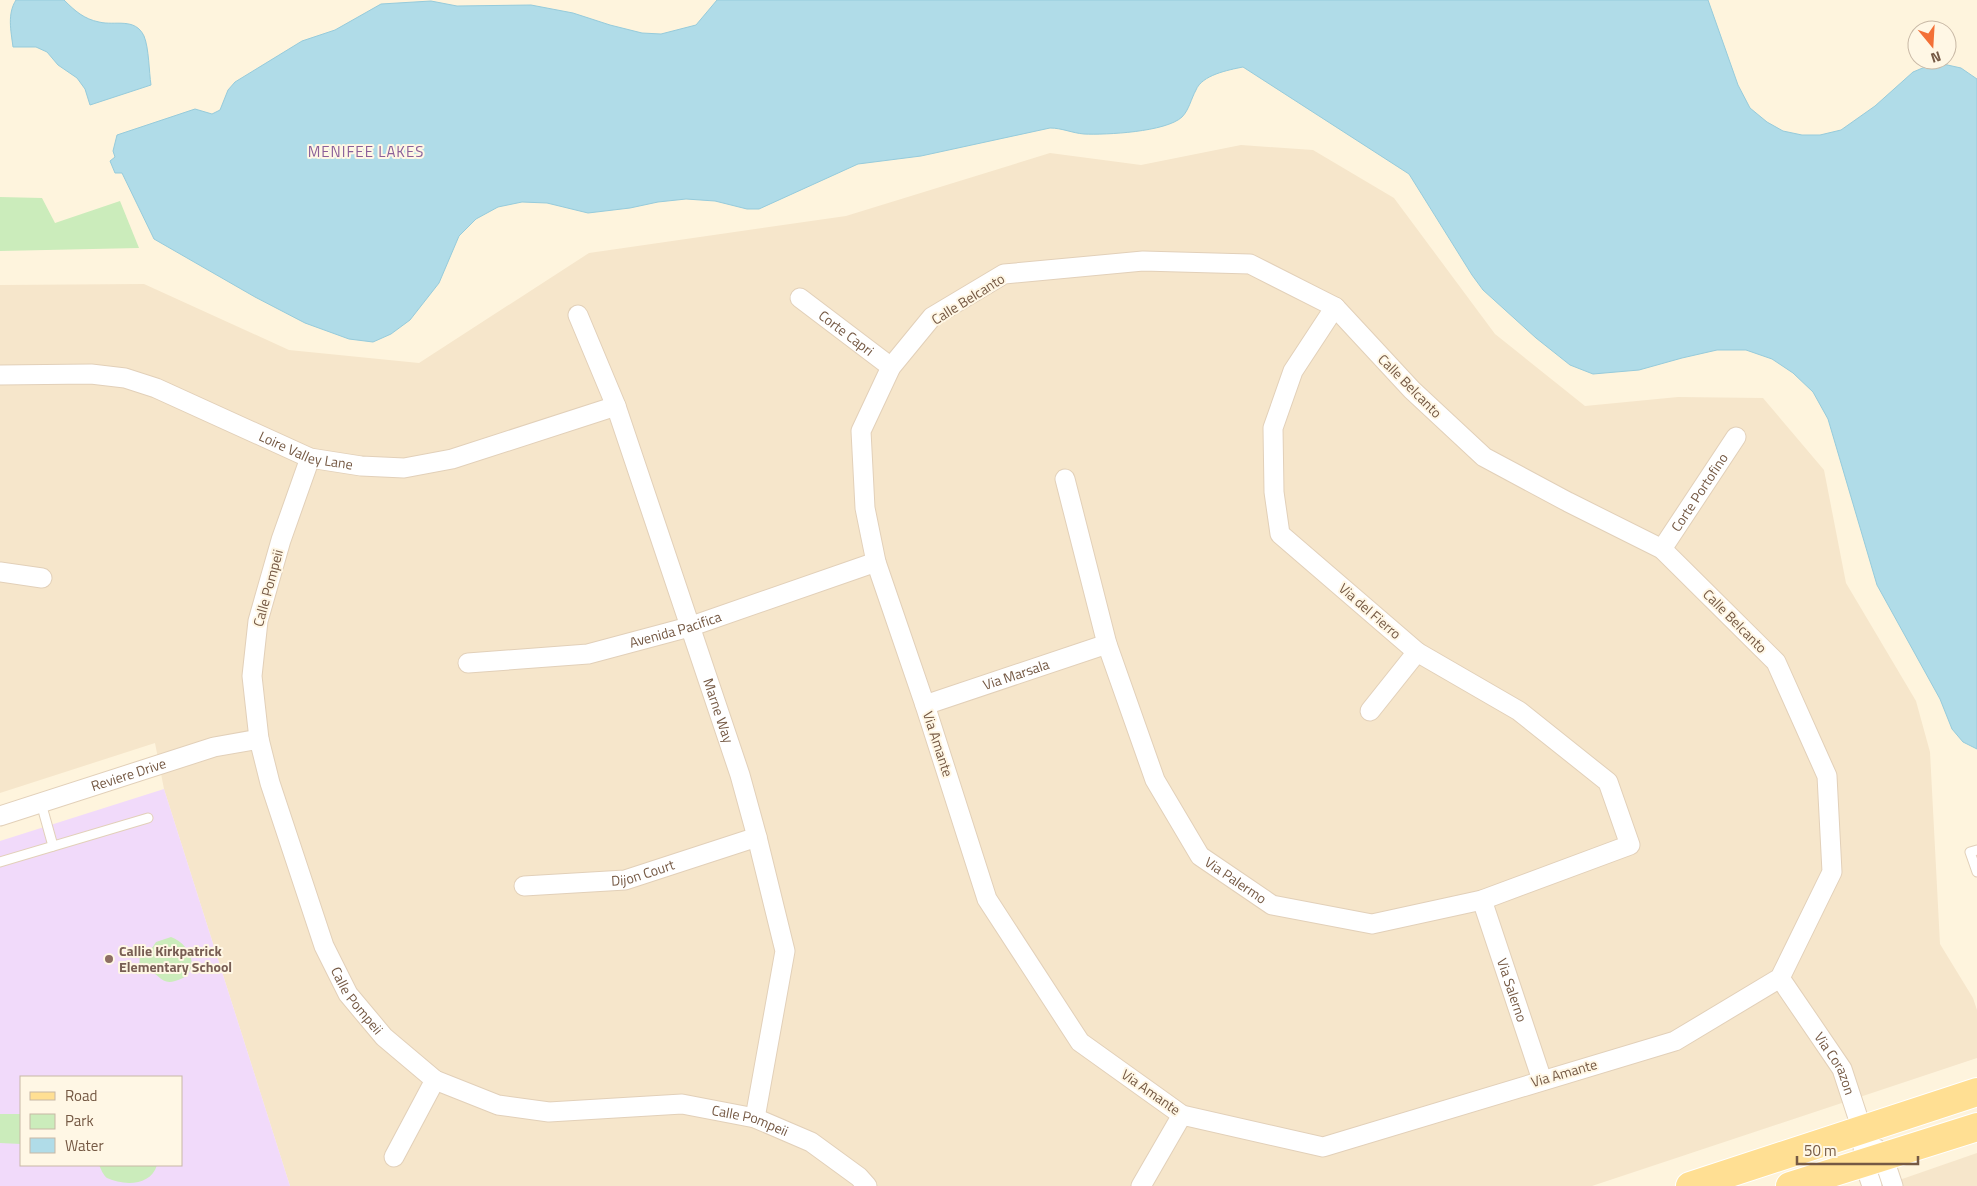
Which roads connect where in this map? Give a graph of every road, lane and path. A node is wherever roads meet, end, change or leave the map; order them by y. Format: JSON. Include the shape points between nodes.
{"nodes":[{"id":1,"x":800,"y":298,"type":"dead end"},
{"id":2,"x":1335,"y":307,"type":"junction"},
{"id":3,"x":578,"y":315,"type":"dead end"},
{"id":4,"x":891,"y":367,"type":"junction"},
{"id":5,"x":0,"y":375,"type":"edge"},
{"id":6,"x":616,"y":406,"type":"junction"},
{"id":7,"x":1736,"y":437,"type":"dead end"},
{"id":8,"x":310,"y":458,"type":"junction"},
{"id":9,"x":1065,"y":479,"type":"dead end"},
{"id":10,"x":1662,"y":549,"type":"junction"},
{"id":11,"x":876,"y":562,"type":"junction"},
{"id":12,"x":0,"y":572,"type":"edge"},
{"id":13,"x":42,"y":578,"type":"dead end"},
{"id":14,"x":690,"y":627,"type":"junction"},
{"id":15,"x":1107,"y":644,"type":"junction"},
{"id":16,"x":1417,"y":652,"type":"junction"},
{"id":17,"x":468,"y":663,"type":"dead end"},
{"id":18,"x":926,"y":705,"type":"junction"},
{"id":19,"x":1370,"y":711,"type":"dead end"},
{"id":20,"x":259,"y":739,"type":"junction"},
{"id":21,"x":41,"y":803,"type":"junction"},
{"id":22,"x":0,"y":816,"type":"edge"},
{"id":23,"x":148,"y":818,"type":"dead end"},
{"id":24,"x":757,"y":837,"type":"junction"},
{"id":25,"x":1630,"y":845,"type":"joint"},
{"id":26,"x":54,"y":846,"type":"junction"},
{"id":27,"x":1977,"y":850,"type":"edge"},
{"id":28,"x":0,"y":862,"type":"edge"},
{"id":29,"x":1977,"y":872,"type":"edge"},
{"id":30,"x":524,"y":886,"type":"dead end"},
{"id":31,"x":1482,"y":900,"type":"junction"},
{"id":32,"x":1780,"y":978,"type":"junction"},
{"id":33,"x":435,"y":1080,"type":"junction"},
{"id":34,"x":1542,"y":1080,"type":"junction"},
{"id":35,"x":1977,"y":1092,"type":"edge"},
{"id":36,"x":1182,"y":1115,"type":"junction"},
{"id":37,"x":755,"y":1118,"type":"junction"},
{"id":38,"x":1977,"y":1127,"type":"edge"},
{"id":39,"x":1862,"y":1130,"type":"junction"},
{"id":40,"x":394,"y":1157,"type":"dead end"},
{"id":41,"x":1873,"y":1168,"type":"edge"},
{"id":42,"x":867,"y":1186,"type":"edge"},
{"id":43,"x":1141,"y":1186,"type":"edge"},
{"id":44,"x":1690,"y":1186,"type":"edge"},
{"id":45,"x":1790,"y":1186,"type":"edge"},
{"id":46,"x":1894,"y":1186,"type":"edge"}],
"edges":[{"from":1,"to":4,"type":"street","name":"Corte Capri"},
{"from":2,"to":4,"type":"street","name":"Calle Belcanto","via":[[1250,264],[1143,261],[1004,274],[932,317]]},
{"from":2,"to":10,"type":"street","name":"Calle Belcanto","via":[[1412,390],[1484,456]]},
{"from":2,"to":16,"type":"street","name":"Via del Fierro","via":[[1293,371],[1273,428],[1274,492],[1280,534]]},
{"from":3,"to":6,"type":"street","name":"Marne Way"},
{"from":4,"to":11,"type":"street","name":"Calle Belcanto","via":[[861,431],[865,508]]},
{"from":5,"to":8,"type":"street","name":"Loire Valley Lane","via":[[90,374],[124,378],[156,388]]},
{"from":6,"to":8,"type":"street","name":"Loire Valley Lane","via":[[452,460],[404,468],[361,466]]},
{"from":6,"to":14,"type":"street","name":"Marne Way"},
{"from":7,"to":10,"type":"street","name":"Corte Portofino"},
{"from":8,"to":20,"type":"street","name":"Calle Pompeii","via":[[281,540],[258,621],[252,676]]},
{"from":9,"to":15,"type":"street","name":"Via Palermo"},
{"from":10,"to":32,"type":"street","name":"Calle Belcanto","via":[[1776,662],[1827,776],[1832,872]]},
{"from":11,"to":14,"type":"street","name":"Avenida Pacifica"},
{"from":11,"to":18,"type":"street","name":"Via Amante"},
{"from":12,"to":13,"type":"street"},
{"from":14,"to":17,"type":"street","name":"Avenida Pacifica","via":[[588,654]]},
{"from":14,"to":24,"type":"street","name":"Marne Way","via":[[740,775]]},
{"from":15,"to":18,"type":"street","name":"Via Marsala"},
{"from":15,"to":31,"type":"street","name":"Via Palermo","via":[[1155,780],[1200,856],[1272,905],[1372,924]]},
{"from":16,"to":19,"type":"street"},
{"from":16,"to":25,"type":"street","name":"Via del Fierro","via":[[1519,711],[1608,782]]},
{"from":18,"to":36,"type":"street","name":"Via Amante","via":[[987,900],[1080,1042]]},
{"from":20,"to":21,"type":"street","name":"Reviere Drive","via":[[214,747]]},
{"from":20,"to":33,"type":"street","name":"Calle Pompeii","via":[[270,783],[324,946],[348,994],[384,1037]]},
{"from":21,"to":22,"type":"street","name":"Reviere Drive"},
{"from":21,"to":26,"type":"lane"},
{"from":23,"to":26,"type":"lane"},
{"from":24,"to":30,"type":"street","name":"Dijon Court","via":[[625,880]]},
{"from":24,"to":37,"type":"street","name":"Marne Way","via":[[785,951]]},
{"from":25,"to":31,"type":"street","name":"Via Palermo"},
{"from":26,"to":28,"type":"lane"},
{"from":27,"to":29,"type":"lane","via":[[1970,852]]},
{"from":31,"to":34,"type":"street","name":"Via Salerno"},
{"from":32,"to":34,"type":"street","name":"Via Amante","via":[[1675,1041]]},
{"from":32,"to":39,"type":"street","name":"Via Corazon","via":[[1842,1069]]},
{"from":33,"to":37,"type":"street","name":"Calle Pompeii","via":[[498,1105],[549,1112],[682,1104]]},
{"from":33,"to":40,"type":"street"},
{"from":34,"to":36,"type":"street","name":"Via Amante","via":[[1323,1147]]},
{"from":35,"to":39,"type":"main road"},
{"from":36,"to":43,"type":"street"},
{"from":37,"to":42,"type":"street","name":"Calle Pompeii","via":[[811,1142]]},
{"from":38,"to":41,"type":"main road"},
{"from":39,"to":41,"type":"street"},
{"from":39,"to":44,"type":"main road"},
{"from":41,"to":45,"type":"main road"},
{"from":41,"to":46,"type":"street"}]}
